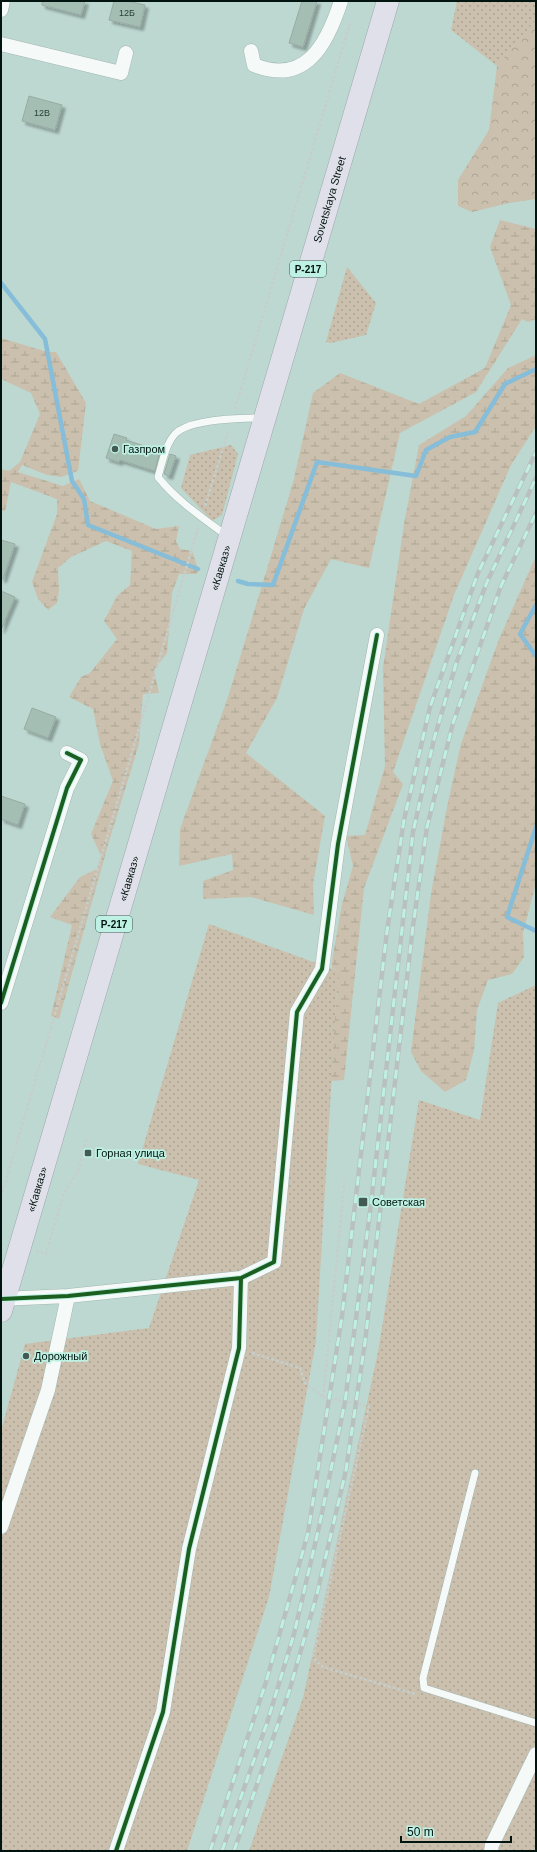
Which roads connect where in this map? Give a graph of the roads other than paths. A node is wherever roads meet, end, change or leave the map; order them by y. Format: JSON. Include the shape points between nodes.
{"nodes":[{"id":1,"x":3,"y":1,"type":"edge"},
{"id":2,"x":341,"y":1,"type":"edge"},
{"id":3,"x":388,"y":1,"type":"edge"},
{"id":4,"x":1,"y":10,"type":"edge"},
{"id":5,"x":1,"y":44,"type":"edge"},
{"id":6,"x":251,"y":51,"type":"dead end"},
{"id":7,"x":126,"y":53,"type":"dead end"},
{"id":8,"x":265,"y":418,"type":"junction"},
{"id":9,"x":229,"y":537,"type":"junction"},
{"id":10,"x":377,"y":635,"type":"dead end"},
{"id":11,"x":67,"y":753,"type":"dead end"},
{"id":12,"x":1,"y":1003,"type":"edge"},
{"id":13,"x":241,"y":1278,"type":"junction"},
{"id":14,"x":68,"y":1296,"type":"junction"},
{"id":15,"x":2,"y":1303,"type":"edge"},
{"id":16,"x":475,"y":1473,"type":"dead end"},
{"id":17,"x":1,"y":1528,"type":"edge"},
{"id":18,"x":536,"y":1723,"type":"edge"},
{"id":19,"x":536,"y":1754,"type":"edge"},
{"id":20,"x":116,"y":1851,"type":"edge"},
{"id":21,"x":491,"y":1851,"type":"edge"}],
"edges":[{"from":1,"to":4,"type":"street"},
{"from":2,"to":6,"type":"street","via":[[334,22],[318,50],[301,67],[286,71],[264,69],[254,65]]},
{"from":3,"to":8,"type":"highway","name":"Sovetskaya Street","number":"Р-217"},
{"from":5,"to":7,"type":"street","via":[[121,73]]},
{"from":8,"to":9,"type":"highway","name":"Sovetskaya Street","number":"Р-217"},
{"from":8,"to":9,"type":"lane","via":[[232,419],[194,425],[176,434],[163,458],[158,478],[171,493],[201,518]]},
{"from":9,"to":15,"type":"highway","name":"«Кавказ»","number":"Р-217"},
{"from":10,"to":13,"type":"street","via":[[338,844],[322,969],[297,1012],[274,1262]]},
{"from":11,"to":12,"type":"street","via":[[81,760],[67,788]]},
{"from":13,"to":14,"type":"street"},
{"from":13,"to":20,"type":"street","via":[[239,1348],[189,1549],[163,1712]]},
{"from":14,"to":15,"type":"street"},
{"from":14,"to":17,"type":"street","via":[[48,1390]]},
{"from":16,"to":18,"type":"lane","via":[[423,1678],[424,1688]]},
{"from":19,"to":21,"type":"street"}]}
